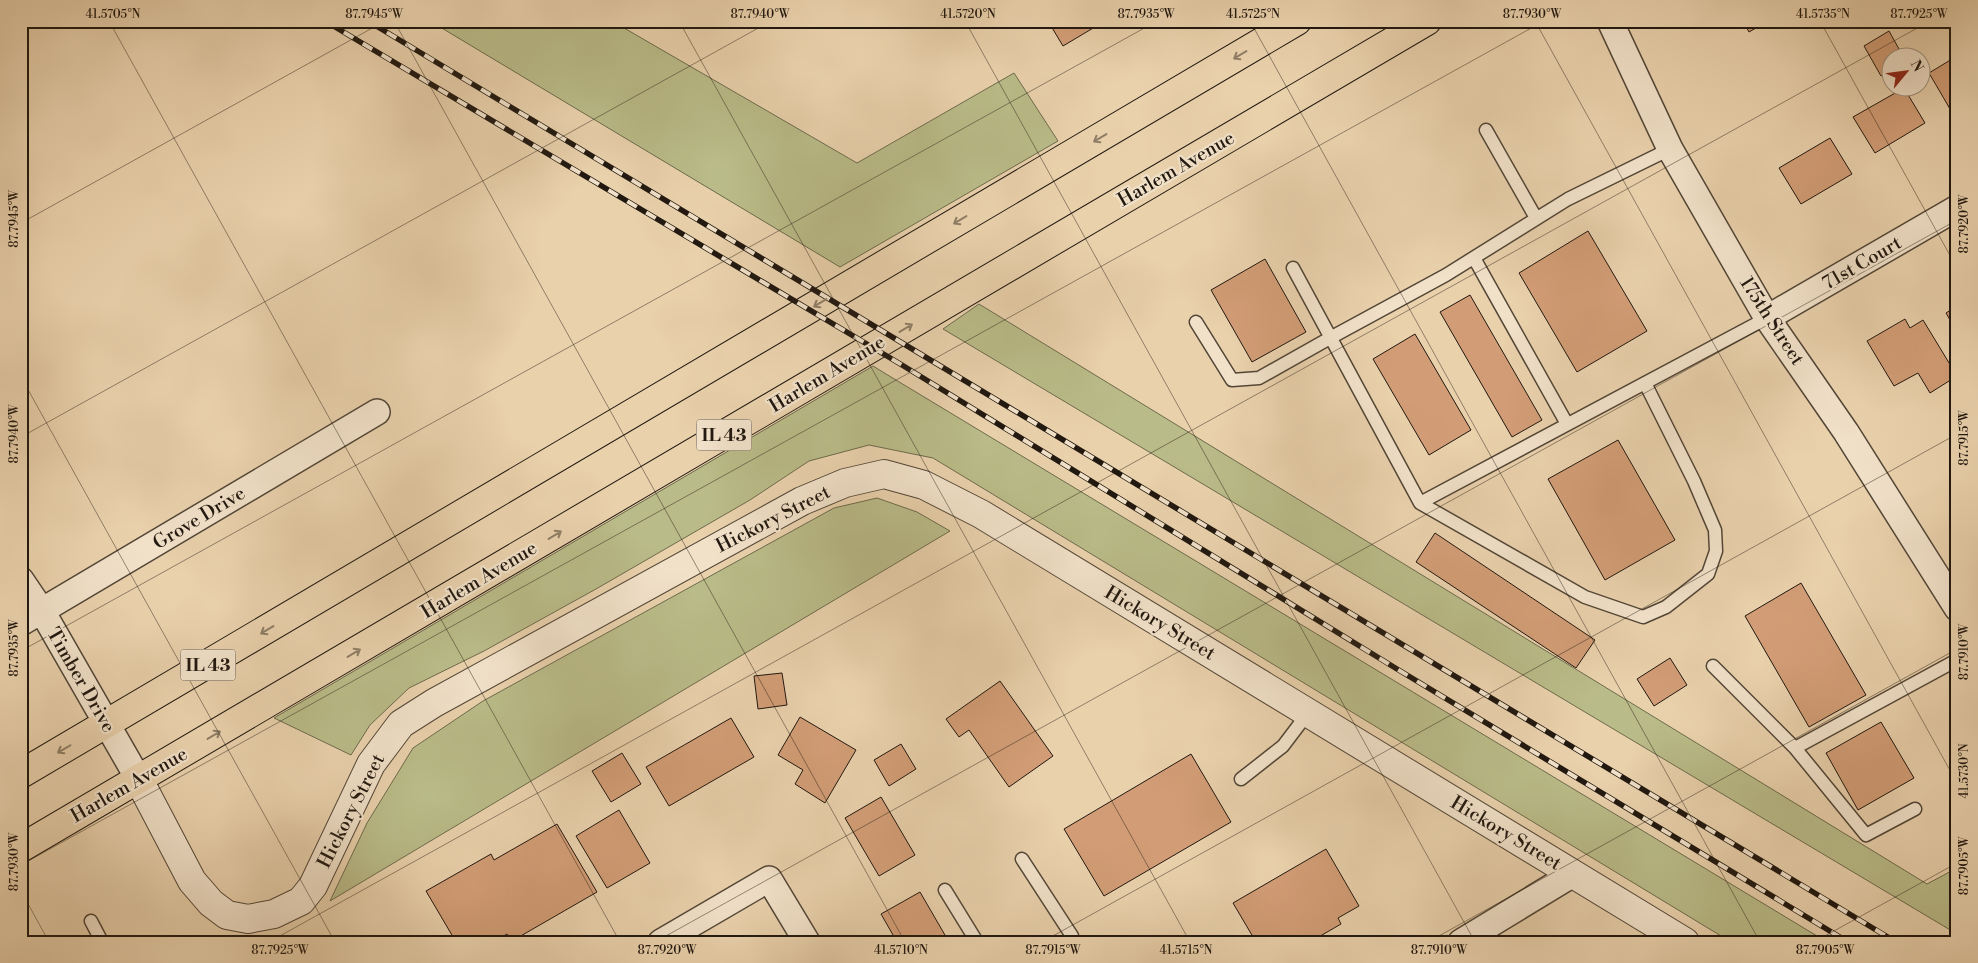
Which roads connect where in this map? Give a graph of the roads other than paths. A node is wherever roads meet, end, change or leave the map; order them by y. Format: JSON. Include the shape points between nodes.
{"nodes":[{"id":1,"x":1297,"y":21,"type":"edge"},
{"id":2,"x":1427,"y":21,"type":"edge"},
{"id":3,"x":1610,"y":21,"type":"edge"},
{"id":4,"x":1486,"y":130,"type":"dead end"},
{"id":5,"x":1670,"y":149,"type":"junction"},
{"id":6,"x":1957,"y":208,"type":"edge"},
{"id":7,"x":1536,"y":218,"type":"junction"},
{"id":8,"x":1474,"y":258,"type":"junction"},
{"id":9,"x":1293,"y":268,"type":"dead end"},
{"id":10,"x":1767,"y":318,"type":"junction"},
{"id":11,"x":1196,"y":322,"type":"dead end"},
{"id":12,"x":1330,"y":338,"type":"junction"},
{"id":13,"x":1645,"y":383,"type":"junction"},
{"id":14,"x":377,"y":412,"type":"dead end"},
{"id":15,"x":1567,"y":424,"type":"junction"},
{"id":16,"x":1420,"y":503,"type":"junction"},
{"id":17,"x":21,"y":580,"type":"edge"},
{"id":18,"x":1957,"y":608,"type":"edge"},
{"id":19,"x":32,"y":617,"type":"edge"},
{"id":20,"x":1957,"y":660,"type":"edge"},
{"id":21,"x":1714,"y":666,"type":"dead end"},
{"id":22,"x":1308,"y":713,"type":"junction"},
{"id":23,"x":107,"y":725,"type":"junction"},
{"id":24,"x":1795,"y":748,"type":"junction"},
{"id":25,"x":21,"y":774,"type":"edge"},
{"id":26,"x":1241,"y":779,"type":"dead end"},
{"id":27,"x":139,"y":780,"type":"junction"},
{"id":28,"x":1915,"y":809,"type":"dead end"},
{"id":29,"x":21,"y":848,"type":"edge"},
{"id":30,"x":1022,"y":859,"type":"dead end"},
{"id":31,"x":1573,"y":874,"type":"junction"},
{"id":32,"x":944,"y":890,"type":"dead end"},
{"id":33,"x":91,"y":921,"type":"dead end"},
{"id":34,"x":102,"y":942,"type":"edge"},
{"id":35,"x":661,"y":942,"type":"edge"},
{"id":36,"x":807,"y":942,"type":"edge"},
{"id":37,"x":977,"y":942,"type":"edge"},
{"id":38,"x":1072,"y":942,"type":"edge"},
{"id":39,"x":1461,"y":942,"type":"edge"},
{"id":40,"x":1685,"y":942,"type":"edge"}],
"edges":[{"from":1,"to":23,"type":"main road","number":"IL 43","one_way":true},
{"from":27,"to":2,"type":"main road","name":"Harlem Avenue","number":"IL 43","one_way":true},
{"from":3,"to":5,"type":"street","name":"175th Street"},
{"from":4,"to":7,"type":"lane"},
{"from":5,"to":7,"type":"lane"},
{"from":5,"to":10,"type":"street","name":"175th Street"},
{"from":6,"to":10,"type":"street","name":"71st Court"},
{"from":7,"to":8,"type":"lane"},
{"from":8,"to":12,"type":"lane"},
{"from":8,"to":15,"type":"lane"},
{"from":9,"to":12,"type":"lane"},
{"from":10,"to":13,"type":"lane"},
{"from":10,"to":18,"type":"street","name":"175th Street","via":[[1846,432]]},
{"from":11,"to":12,"type":"lane","via":[[1232,380],[1259,378]]},
{"from":12,"to":16,"type":"lane"},
{"from":13,"to":15,"type":"lane"},
{"from":13,"to":16,"type":"lane","via":[[1694,481],[1714,530],[1716,551],[1708,574],[1666,607],[1643,617],[1585,597]]},
{"from":14,"to":19,"type":"street","name":"Grove Drive"},
{"from":15,"to":16,"type":"lane"},
{"from":17,"to":19,"type":"street","name":"Timber Drive"},
{"from":19,"to":23,"type":"street","name":"Timber Drive"},
{"from":20,"to":24,"type":"lane"},
{"from":21,"to":24,"type":"lane"},
{"from":22,"to":26,"type":"lane","via":[[1283,746]]},
{"from":22,"to":27,"type":"street","name":"Hickory Street","via":[[981,514],[924,485],[884,474],[845,483],[802,501],[434,703],[402,724],[371,764],[313,886],[301,901],[274,914],[248,919],[228,915],[211,903],[192,881]]},
{"from":22,"to":31,"type":"street","name":"Hickory Street"},
{"from":23,"to":25,"type":"main road","number":"IL 43","one_way":true},
{"from":23,"to":27,"type":"street","name":"Timber Drive"},
{"from":24,"to":28,"type":"lane","via":[[1866,835]]},
{"from":27,"to":29,"type":"main road","name":"Harlem Avenue","number":"IL 43"},
{"from":30,"to":38,"type":"lane","via":[[1072,936]]},
{"from":31,"to":39,"type":"street"},
{"from":31,"to":40,"type":"street","name":"Hickory Street"},
{"from":32,"to":37,"type":"lane"},
{"from":33,"to":34,"type":"lane"},
{"from":35,"to":36,"type":"street","via":[[769,878]]}]}
